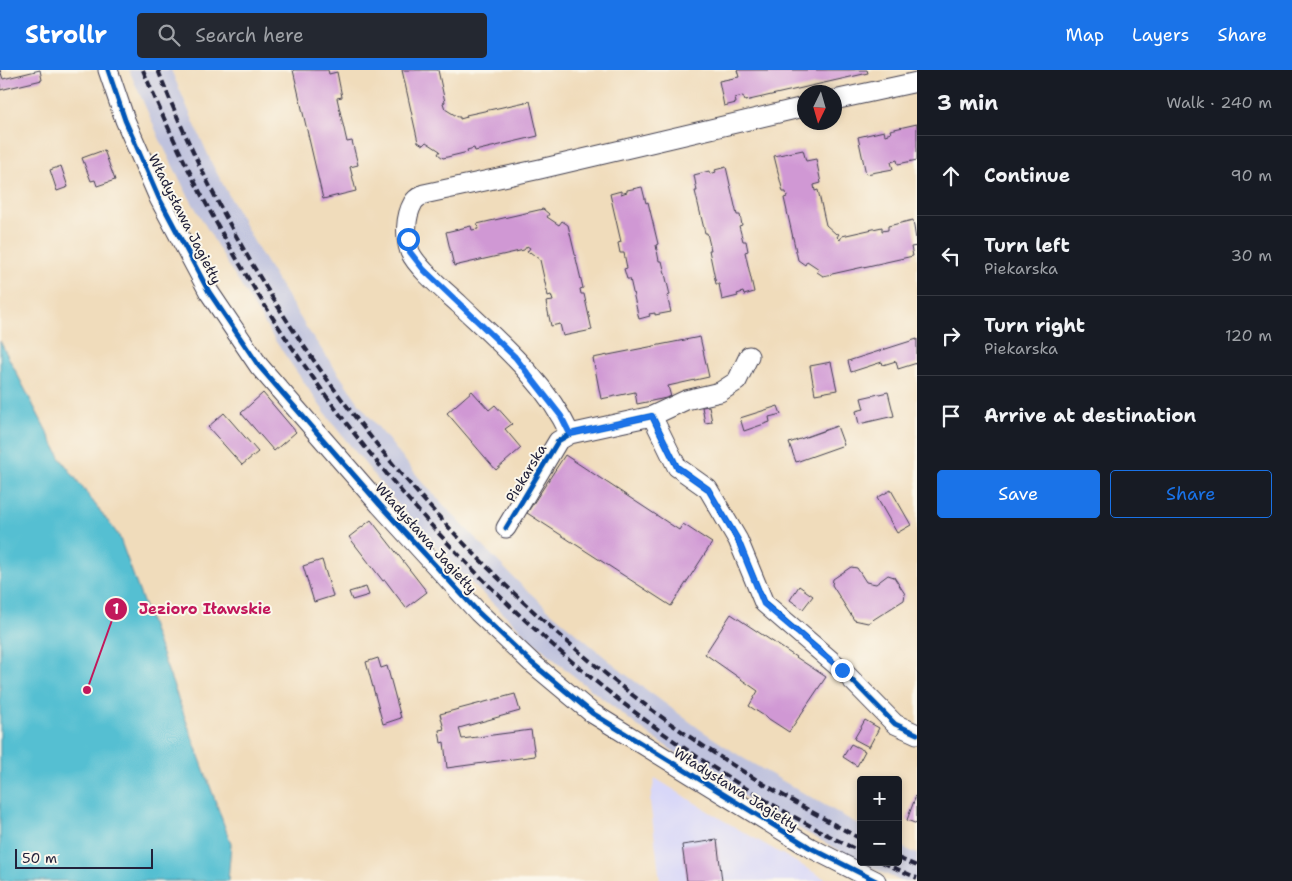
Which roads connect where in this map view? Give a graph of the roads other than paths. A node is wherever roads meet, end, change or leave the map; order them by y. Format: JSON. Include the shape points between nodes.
{"nodes":[{"id":1,"x":108,"y":70,"type":"edge"},
{"id":2,"x":917,"y":82,"type":"edge"},
{"id":3,"x":842,"y":98,"type":"edge"},
{"id":4,"x":797,"y":109,"type":"edge"},
{"id":5,"x":748,"y":356,"type":"dead end"},
{"id":6,"x":652,"y":416,"type":"junction"},
{"id":7,"x":570,"y":434,"type":"junction"},
{"id":8,"x":506,"y":528,"type":"dead end"},
{"id":9,"x":917,"y":734,"type":"edge"},
{"id":10,"x":876,"y":881,"type":"edge"}],
"edges":[{"from":1,"to":10,"type":"street","name":"Władysława Jagiełły","via":[[125,120],[160,198],[209,292],[253,358],[478,612],[592,713],[809,847]]},
{"from":2,"to":3,"type":"street"},
{"from":4,"to":7,"type":"street","via":[[424,194],[413,202],[407,220],[410,252],[447,293],[515,357],[561,416]]},
{"from":5,"to":6,"type":"street","via":[[737,382],[720,392],[686,400]]},
{"from":6,"to":7,"type":"street"},
{"from":6,"to":9,"type":"street","via":[[677,467],[708,489],[738,540],[764,604],[842,670],[895,724]]},
{"from":7,"to":8,"type":"street","name":"Piekarska","via":[[558,441]]}]}
